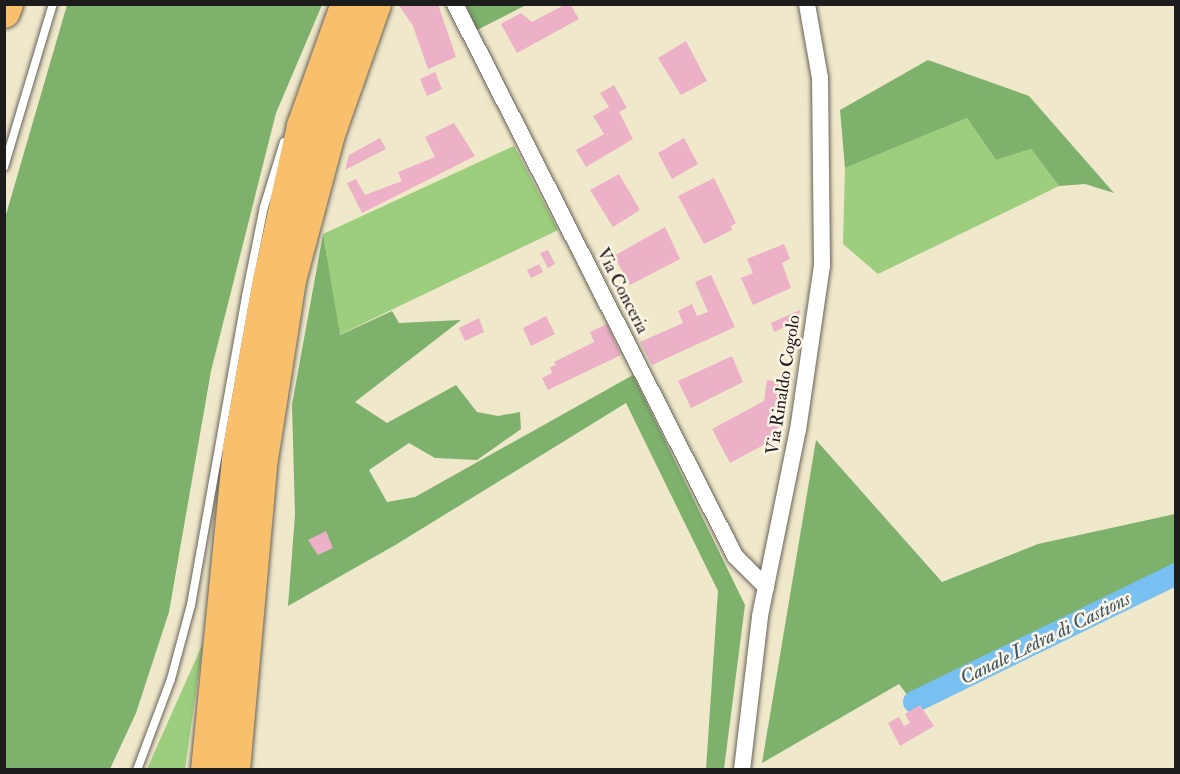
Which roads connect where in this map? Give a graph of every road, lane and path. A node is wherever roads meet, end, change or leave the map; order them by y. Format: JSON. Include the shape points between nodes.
{"nodes":[{"id":1,"x":7,"y":4,"type":"edge"},
{"id":2,"x":53,"y":4,"type":"edge"},
{"id":3,"x":347,"y":4,"type":"edge"},
{"id":4,"x":375,"y":4,"type":"edge"},
{"id":5,"x":455,"y":4,"type":"edge"},
{"id":6,"x":807,"y":4,"type":"edge"},
{"id":7,"x":4,"y":12,"type":"edge"},
{"id":8,"x":289,"y":127,"type":"dead end"},
{"id":9,"x":4,"y":167,"type":"edge"},
{"id":10,"x":766,"y":587,"type":"junction"},
{"id":11,"x":136,"y":770,"type":"edge"},
{"id":12,"x":207,"y":770,"type":"edge"},
{"id":13,"x":234,"y":770,"type":"edge"},
{"id":14,"x":742,"y":770,"type":"edge"}],
"edges":[{"from":1,"to":7,"type":"highway"},
{"from":2,"to":9,"type":"lane"},
{"from":3,"to":12,"type":"highway","via":[[303,126],[269,281],[239,449]]},
{"from":4,"to":13,"type":"highway","via":[[329,134],[290,280],[262,459]]},
{"from":5,"to":10,"type":"street","name":"Via Conceria","via":[[735,556]]},
{"from":6,"to":10,"type":"street","name":"Via Rinaldo Cogolo","via":[[820,78],[822,266],[798,430]]},
{"from":8,"to":11,"type":"lane","via":[[264,207],[191,605],[171,679]]},
{"from":10,"to":14,"type":"street","name":"Via Rinaldo Cogolo"}]}
